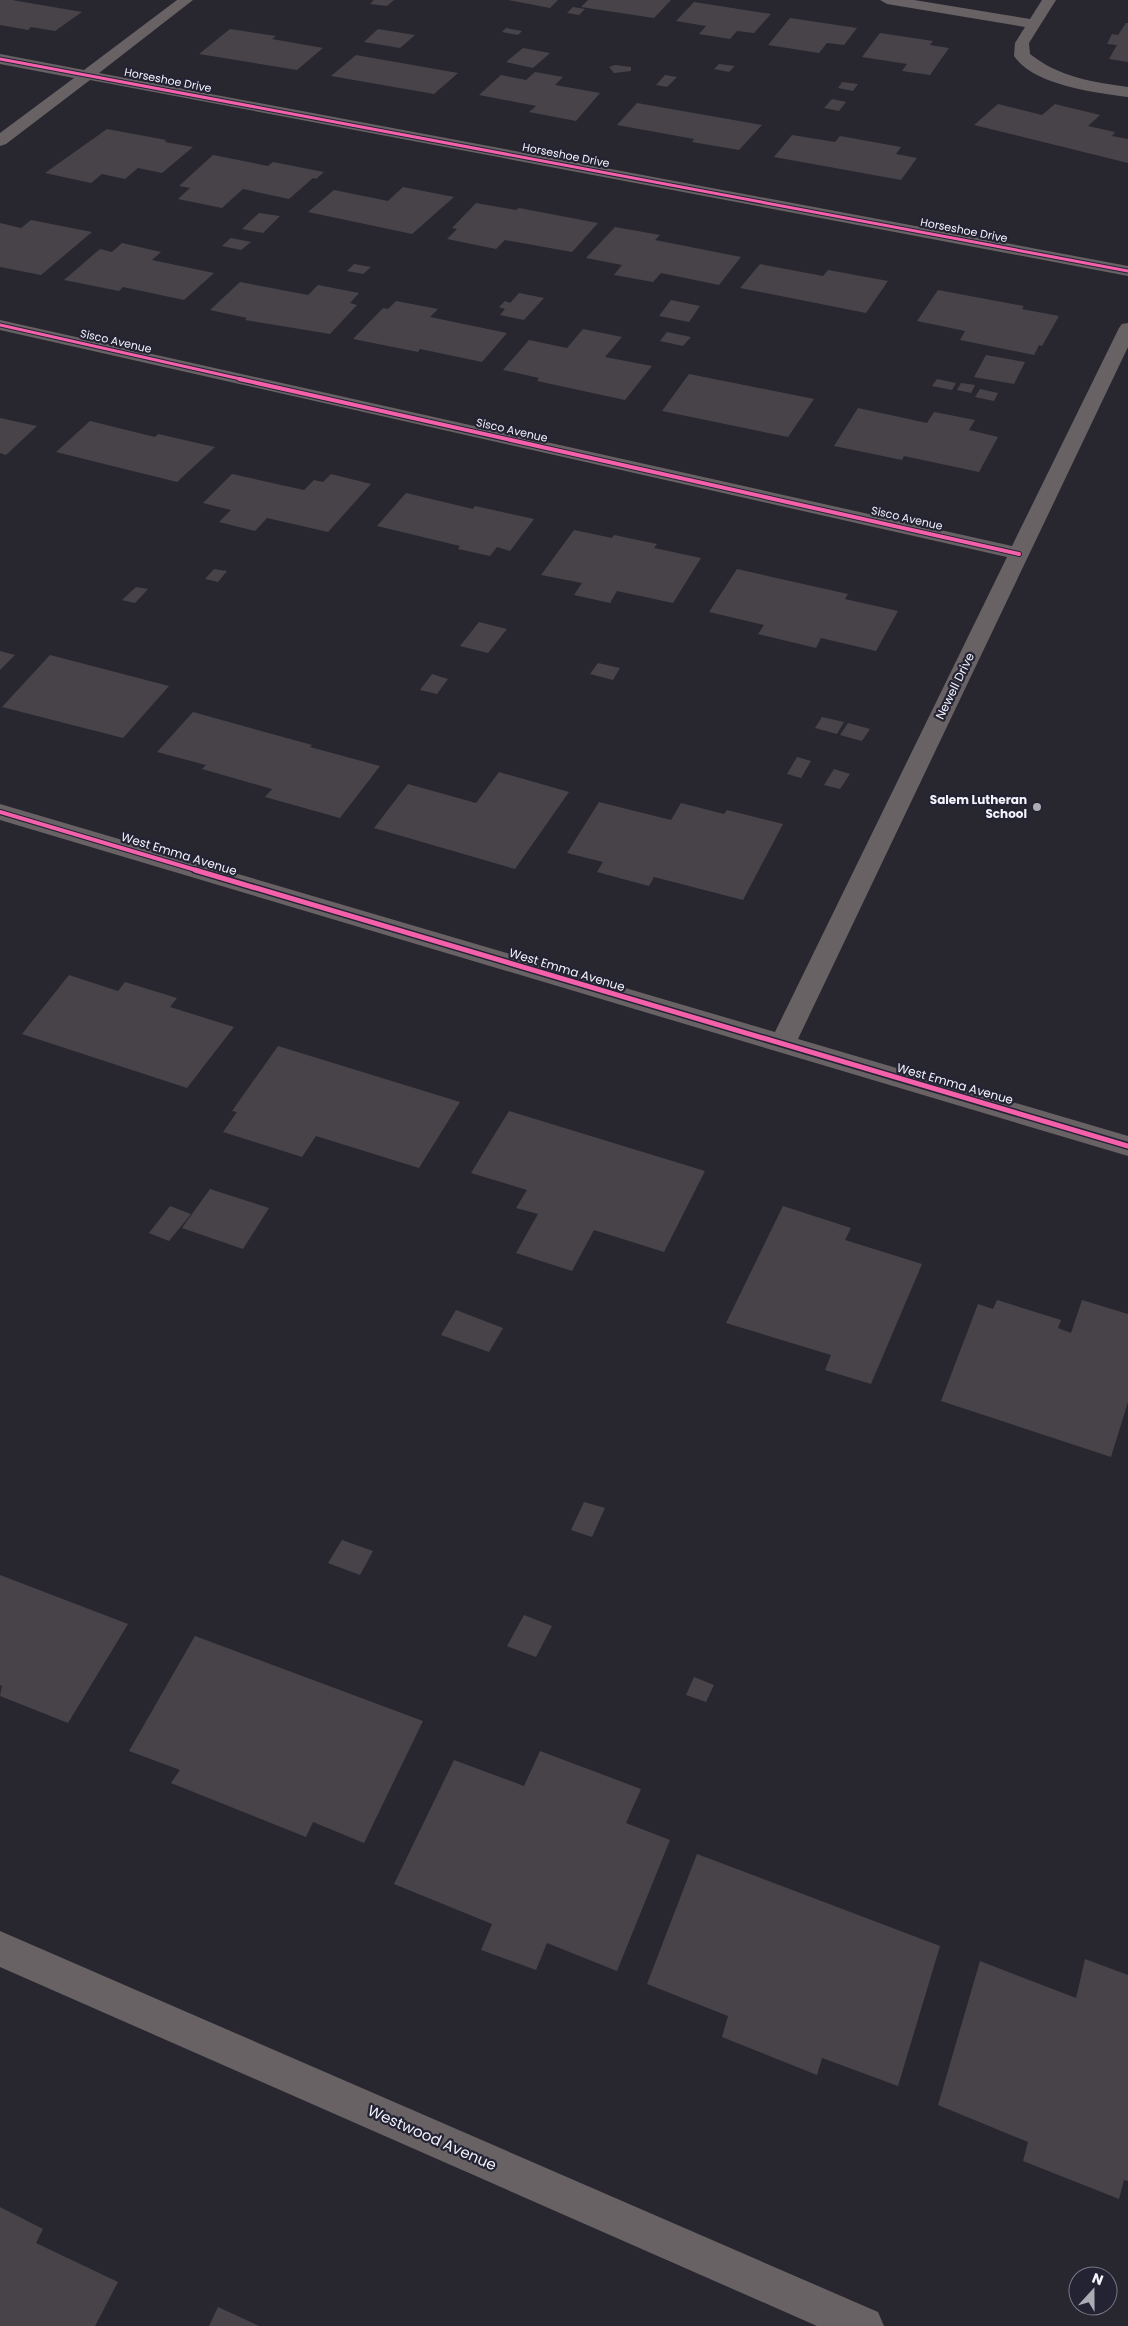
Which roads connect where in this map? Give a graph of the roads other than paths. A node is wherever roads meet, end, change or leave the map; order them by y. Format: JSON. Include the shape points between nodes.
{"nodes":[{"id":1,"x":186,"y":0,"type":"edge"},
{"id":2,"x":887,"y":0,"type":"edge"},
{"id":3,"x":1049,"y":0,"type":"edge"},
{"id":4,"x":1034,"y":24,"type":"junction"},
{"id":5,"x":0,"y":59,"type":"edge"},
{"id":6,"x":86,"y":75,"type":"junction"},
{"id":7,"x":1128,"y":92,"type":"edge"},
{"id":8,"x":0,"y":141,"type":"edge"},
{"id":9,"x":1128,"y":271,"type":"edge"},
{"id":10,"x":0,"y":325,"type":"edge"},
{"id":11,"x":1128,"y":328,"type":"edge"},
{"id":12,"x":1019,"y":554,"type":"junction"},
{"id":13,"x":0,"y":812,"type":"edge"},
{"id":14,"x":782,"y":1044,"type":"junction"},
{"id":15,"x":1128,"y":1146,"type":"edge"},
{"id":16,"x":0,"y":1949,"type":"edge"},
{"id":17,"x":864,"y":2326,"type":"edge"}],
"edges":[{"from":1,"to":6,"type":"street"},
{"from":2,"to":4,"type":"street"},
{"from":3,"to":4,"type":"street"},
{"from":4,"to":7,"type":"street","via":[[1022,43],[1022,56],[1036,69],[1084,85]]},
{"from":5,"to":6,"type":"street","name":"Horseshoe Drive"},
{"from":6,"to":8,"type":"street"},
{"from":6,"to":9,"type":"street","name":"Horseshoe Drive"},
{"from":10,"to":12,"type":"street","name":"Sisco Avenue"},
{"from":11,"to":12,"type":"street","name":"Newell Drive"},
{"from":12,"to":14,"type":"street","name":"Newell Drive"},
{"from":13,"to":14,"type":"street","name":"West Emma Avenue"},
{"from":14,"to":15,"type":"street","name":"West Emma Avenue"},
{"from":16,"to":17,"type":"street","name":"Westwood Avenue"}]}
